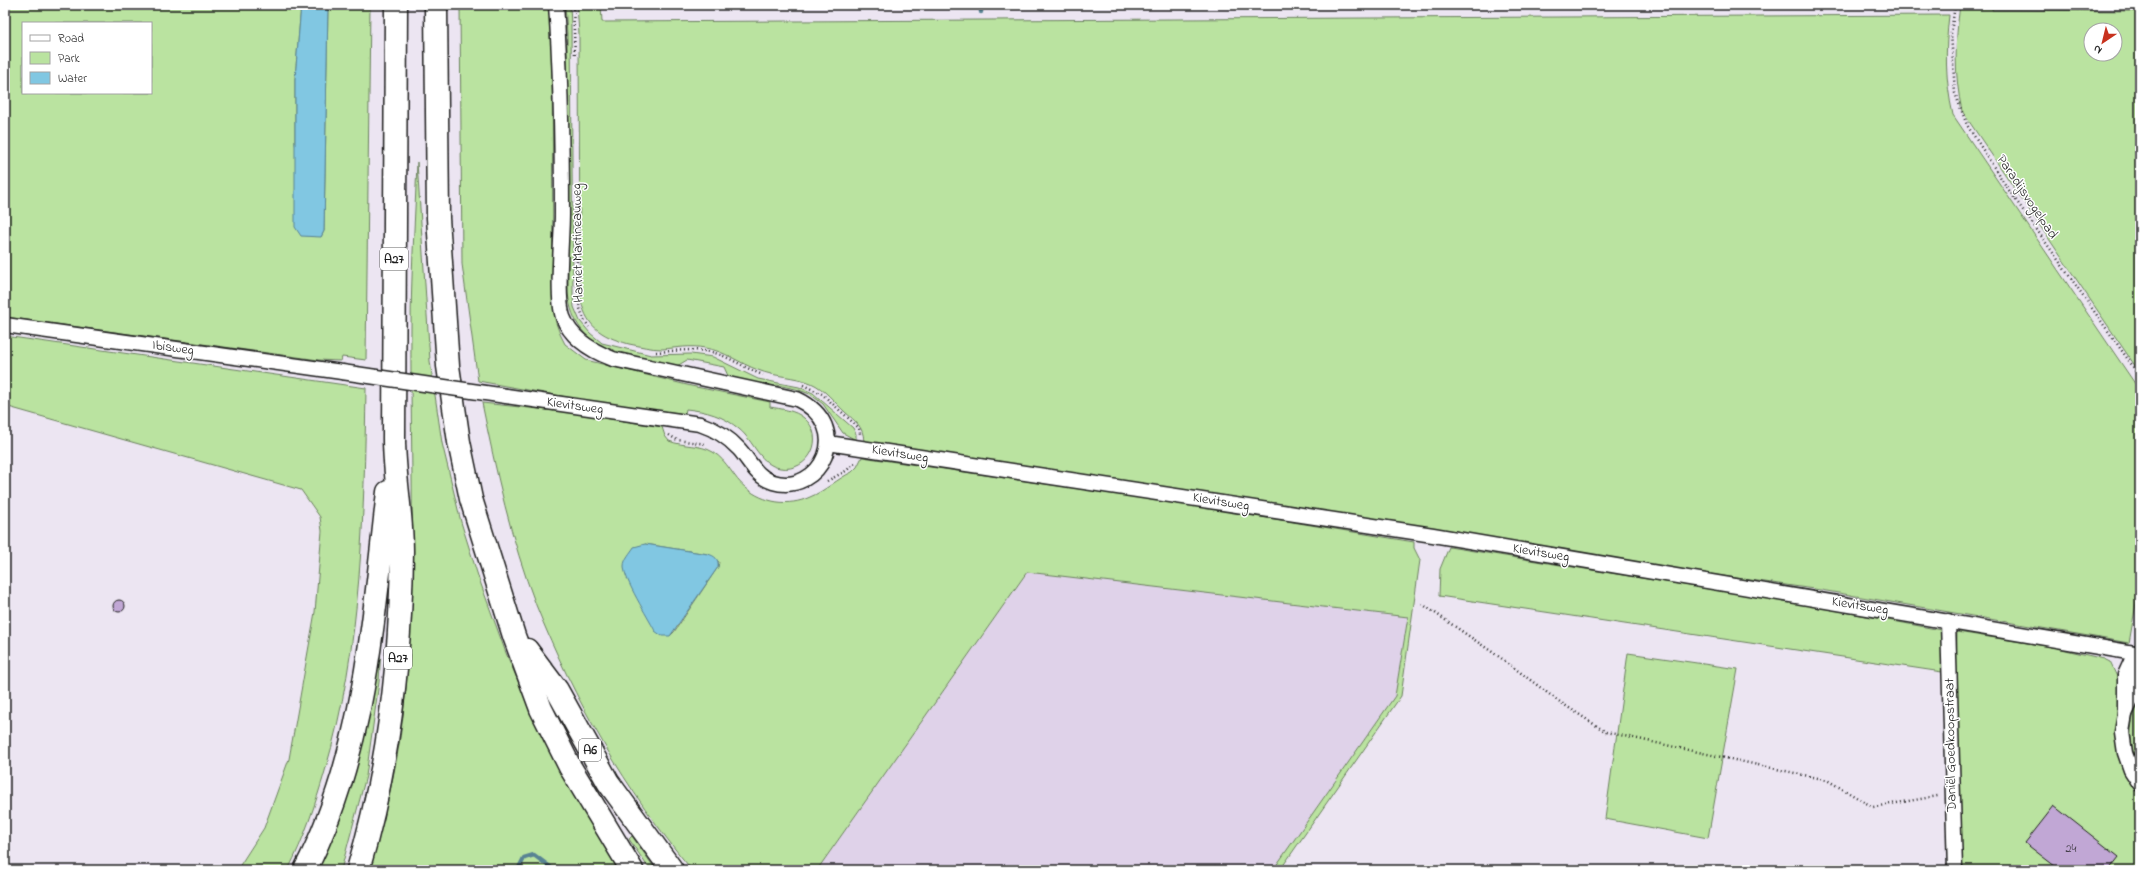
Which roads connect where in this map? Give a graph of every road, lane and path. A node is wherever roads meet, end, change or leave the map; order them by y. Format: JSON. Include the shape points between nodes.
{"nodes":[{"id":1,"x":396,"y":5,"type":"edge"},
{"id":2,"x":436,"y":5,"type":"edge"},
{"id":3,"x":556,"y":5,"type":"edge"},
{"id":4,"x":573,"y":5,"type":"edge"},
{"id":5,"x":1955,"y":5,"type":"edge"},
{"id":6,"x":575,"y":61,"type":"dead end"},
{"id":7,"x":576,"y":250,"type":"dead end"},
{"id":8,"x":5,"y":325,"type":"edge"},
{"id":9,"x":590,"y":329,"type":"dead end"},
{"id":10,"x":654,"y":352,"type":"dead end"},
{"id":11,"x":342,"y":372,"type":"joint"},
{"id":12,"x":767,"y":376,"type":"dead end"},
{"id":13,"x":2140,"y":380,"type":"edge"},
{"id":14,"x":801,"y":384,"type":"dead end"},
{"id":15,"x":394,"y":443,"type":"junction"},
{"id":16,"x":828,"y":443,"type":"junction"},
{"id":17,"x":861,"y":448,"type":"junction"},
{"id":18,"x":1422,"y":604,"type":"dead end"},
{"id":19,"x":1948,"y":621,"type":"junction"},
{"id":20,"x":511,"y":628,"type":"junction"},
{"id":21,"x":2138,"y":653,"type":"edge"},
{"id":22,"x":2140,"y":784,"type":"edge"},
{"id":23,"x":1952,"y":794,"type":"junction"},
{"id":24,"x":305,"y":870,"type":"edge"},
{"id":25,"x":358,"y":870,"type":"edge"},
{"id":26,"x":632,"y":870,"type":"edge"},
{"id":27,"x":672,"y":870,"type":"edge"},
{"id":28,"x":1955,"y":870,"type":"edge"}],
"edges":[{"from":1,"to":15,"type":"highway","number":"A27"},
{"from":2,"to":20,"type":"highway","via":[[438,218],[448,366],[459,442],[472,499]]},
{"from":3,"to":16,"type":"street","name":"Harriet Martineauweg","via":[[562,214],[560,292],[563,316],[571,332],[597,353],[612,359],[797,399],[810,405],[819,414],[828,432]]},
{"from":4,"to":6,"type":"path"},
{"from":5,"to":13,"type":"path","name":"Paradijsvogelpad","via":[[1951,33],[1955,93],[1967,125]]},
{"from":7,"to":9,"type":"path","name":"Harriet Martineauweg","via":[[578,308]]},
{"from":8,"to":11,"type":"street","name":"Ibisweg"},
{"from":10,"to":12,"type":"path","via":[[688,349],[706,351]]},
{"from":11,"to":16,"type":"street","name":"Kievitsweg","bridge":true,"via":[[700,424],[724,435],[738,448],[755,471],[773,482],[786,484],[797,482],[814,472],[824,457]]},
{"from":14,"to":17,"type":"path","via":[[822,394],[859,428]]},
{"from":15,"to":24,"type":"highway","number":"A27","via":[[374,611],[356,724],[342,779]]},
{"from":15,"to":25,"type":"highway","number":"A27","via":[[402,549],[398,663],[378,792]]},
{"from":16,"to":17,"type":"street","name":"Kievitsweg"},
{"from":17,"to":19,"type":"street","name":"Kievitsweg","via":[[1433,535]]},
{"from":18,"to":23,"type":"path","via":[[1606,732],[1827,780],[1873,806]]},
{"from":19,"to":21,"type":"street","name":"Kievitsweg"},
{"from":19,"to":23,"type":"street","name":"Daniël Goedkoopstraat"},
{"from":20,"to":26,"type":"highway","number":"A6","via":[[541,709],[570,767]]},
{"from":20,"to":27,"type":"highway","number":"A6","via":[[556,690],[608,782]]},
{"from":21,"to":22,"type":"street","via":[[2125,675],[2125,714],[2122,732],[2125,753],[2131,770]]},
{"from":23,"to":28,"type":"street","name":"Daniël Goedkoopstraat"}]}
